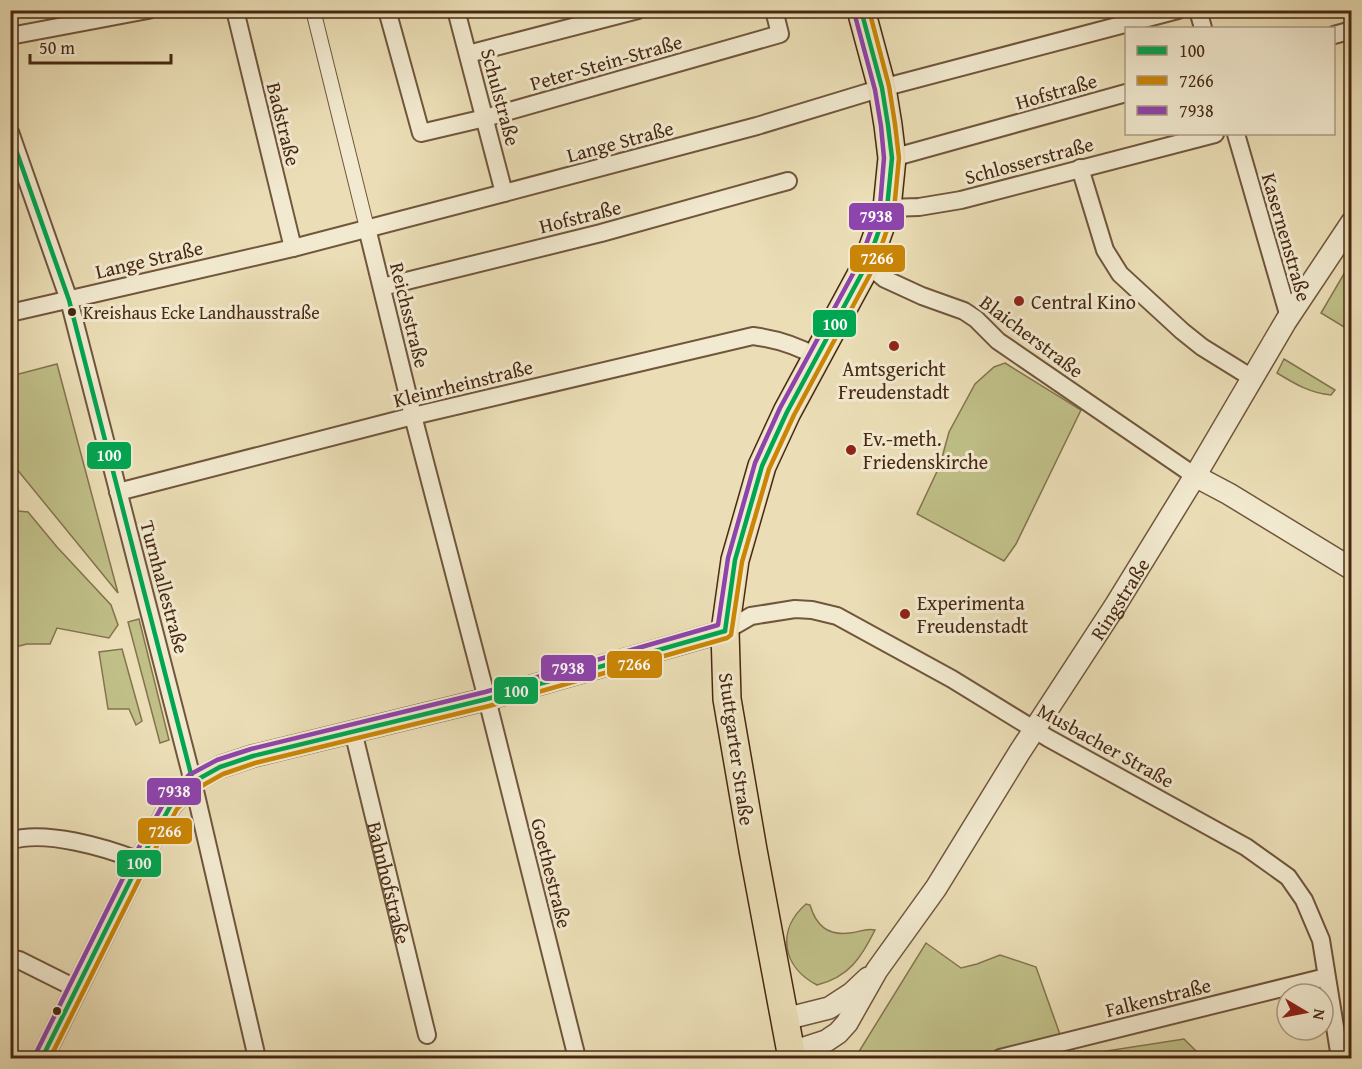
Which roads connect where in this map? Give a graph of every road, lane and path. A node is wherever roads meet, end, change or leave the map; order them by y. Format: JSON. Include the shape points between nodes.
{"nodes":[{"id":1,"x":148,"y":10,"type":"edge"},
{"id":2,"x":235,"y":10,"type":"edge"},
{"id":3,"x":313,"y":10,"type":"edge"},
{"id":4,"x":387,"y":10,"type":"edge"},
{"id":5,"x":456,"y":10,"type":"edge"},
{"id":6,"x":638,"y":10,"type":"edge"},
{"id":7,"x":774,"y":10,"type":"edge"},
{"id":8,"x":861,"y":10,"type":"edge"},
{"id":9,"x":1178,"y":10,"type":"edge"},
{"id":10,"x":1198,"y":10,"type":"edge"},
{"id":11,"x":1203,"y":27,"type":"edge"},
{"id":12,"x":1352,"y":30,"type":"edge"},
{"id":13,"x":1335,"y":35,"type":"edge"},
{"id":14,"x":10,"y":36,"type":"edge"},
{"id":15,"x":468,"y":54,"type":"junction"},
{"id":16,"x":882,"y":88,"type":"junction"},
{"id":17,"x":1125,"y":93,"type":"edge"},
{"id":18,"x":485,"y":118,"type":"junction"},
{"id":19,"x":10,"y":132,"type":"edge"},
{"id":20,"x":1211,"y":135,"type":"edge"},
{"id":21,"x":1236,"y":135,"type":"edge"},
{"id":22,"x":892,"y":158,"type":"junction"},
{"id":23,"x":1080,"y":168,"type":"junction"},
{"id":24,"x":788,"y":181,"type":"dead end"},
{"id":25,"x":504,"y":193,"type":"junction"},
{"id":26,"x":887,"y":208,"type":"junction"},
{"id":27,"x":1352,"y":222,"type":"edge"},
{"id":28,"x":367,"y":228,"type":"junction"},
{"id":29,"x":293,"y":248,"type":"junction"},
{"id":30,"x":867,"y":264,"type":"junction"},
{"id":31,"x":382,"y":287,"type":"junction"},
{"id":32,"x":69,"y":300,"type":"junction"},
{"id":33,"x":10,"y":313,"type":"edge"},
{"id":34,"x":1289,"y":317,"type":"junction"},
{"id":35,"x":817,"y":357,"type":"junction"},
{"id":36,"x":1252,"y":378,"type":"junction"},
{"id":37,"x":413,"y":416,"type":"junction"},
{"id":38,"x":1196,"y":476,"type":"junction"},
{"id":39,"x":118,"y":492,"type":"junction"},
{"id":40,"x":1352,"y":569,"type":"edge"},
{"id":41,"x":725,"y":632,"type":"junction"},
{"id":42,"x":487,"y":699,"type":"junction"},
{"id":43,"x":1034,"y":730,"type":"junction"},
{"id":44,"x":353,"y":731,"type":"junction"},
{"id":45,"x":193,"y":782,"type":"junction"},
{"id":46,"x":10,"y":841,"type":"edge"},
{"id":47,"x":140,"y":861,"type":"junction"},
{"id":48,"x":10,"y":958,"type":"edge"},
{"id":49,"x":877,"y":970,"type":"junction"},
{"id":50,"x":1326,"y":977,"type":"junction"},
{"id":51,"x":77,"y":989,"type":"junction"},
{"id":52,"x":785,"y":1019,"type":"junction"},
{"id":53,"x":427,"y":1035,"type":"dead end"},
{"id":54,"x":793,"y":1056,"type":"edge"},
{"id":55,"x":42,"y":1059,"type":"edge"},
{"id":56,"x":257,"y":1059,"type":"edge"},
{"id":57,"x":577,"y":1059,"type":"edge"},
{"id":58,"x":1000,"y":1059,"type":"edge"},
{"id":59,"x":1340,"y":1059,"type":"edge"}],
"edges":[{"from":1,"to":14,"type":"street"},
{"from":2,"to":29,"type":"street","name":"Badstraße"},
{"from":3,"to":28,"type":"street","name":"Reichsstraße"},
{"from":4,"to":18,"type":"street","name":"Peter-Stein-Straße","via":[[421,133]]},
{"from":5,"to":15,"type":"street","name":"Schulstraße"},
{"from":6,"to":15,"type":"street"},
{"from":7,"to":18,"type":"street","name":"Peter-Stein-Straße","via":[[780,34]]},
{"from":8,"to":16,"type":"main road","name":"Stuttgarter Straße"},
{"from":9,"to":16,"type":"street","name":"Lange Straße"},
{"from":10,"to":11,"type":"street"},
{"from":12,"to":13,"type":"street"},
{"from":15,"to":18,"type":"street","name":"Schulstraße"},
{"from":16,"to":22,"type":"main road","name":"Stuttgarter Straße"},
{"from":16,"to":25,"type":"street","name":"Lange Straße","via":[[757,126]]},
{"from":17,"to":22,"type":"street","name":"Hofstraße"},
{"from":18,"to":25,"type":"street","name":"Schulstraße"},
{"from":19,"to":32,"type":"street","name":"Turnhallestraße"},
{"from":20,"to":23,"type":"street","name":"Schlosserstraße"},
{"from":21,"to":34,"type":"street","name":"Kasernenstraße"},
{"from":22,"to":26,"type":"main road","name":"Stuttgarter Straße"},
{"from":23,"to":26,"type":"street","name":"Schlosserstraße","via":[[961,200]]},
{"from":23,"to":36,"type":"street","via":[[1105,250],[1120,273],[1189,336]]},
{"from":24,"to":31,"type":"street","name":"Hofstraße","via":[[601,233]]},
{"from":25,"to":28,"type":"street","name":"Lange Straße"},
{"from":26,"to":30,"type":"main road","name":"Stuttgarter Straße"},
{"from":27,"to":34,"type":"street","name":"Ringstraße"},
{"from":28,"to":29,"type":"street","name":"Lange Straße"},
{"from":28,"to":31,"type":"street","name":"Reichsstraße"},
{"from":29,"to":32,"type":"street","name":"Lange Straße"},
{"from":30,"to":35,"type":"main road","name":"Stuttgarter Straße"},
{"from":30,"to":38,"type":"street","name":"Blaicherstraße","via":[[885,279],[964,311],[998,341]]},
{"from":31,"to":37,"type":"street","name":"Reichsstraße"},
{"from":32,"to":33,"type":"street","name":"Lange Straße"},
{"from":32,"to":39,"type":"street","name":"Turnhallestraße"},
{"from":34,"to":36,"type":"street","name":"Ringstraße"},
{"from":35,"to":37,"type":"street","name":"Kleinrheinstraße","via":[[778,340],[753,336]]},
{"from":35,"to":41,"type":"main road","name":"Stuttgarter Straße","via":[[762,466],[735,560]]},
{"from":36,"to":38,"type":"street","name":"Ringstraße"},
{"from":37,"to":39,"type":"street","name":"Kleinrheinstraße"},
{"from":37,"to":42,"type":"street","name":"Reichsstraße"},
{"from":38,"to":40,"type":"street"},
{"from":38,"to":43,"type":"street","name":"Ringstraße"},
{"from":39,"to":45,"type":"street","name":"Turnhallestraße"},
{"from":41,"to":42,"type":"street"},
{"from":41,"to":43,"type":"street","name":"Musbacher Straße","via":[[750,616],[795,609],[837,616]]},
{"from":41,"to":52,"type":"main road","name":"Stuttgarter Straße","via":[[727,699]]},
{"from":42,"to":44,"type":"street"},
{"from":42,"to":57,"type":"street","name":"Goethestraße"},
{"from":43,"to":49,"type":"street","name":"Ringstraße","via":[[936,888]]},
{"from":43,"to":50,"type":"street","name":"Musbacher Straße","via":[[1246,847],[1288,877],[1304,900],[1321,940]]},
{"from":44,"to":45,"type":"street","via":[[220,766]]},
{"from":44,"to":53,"type":"street","name":"Bahnhofstraße"},
{"from":45,"to":47,"type":"street","via":[[171,805]]},
{"from":45,"to":56,"type":"street","name":"Turnhallestraße"},
{"from":46,"to":47,"type":"street","via":[[51,839],[90,845]]},
{"from":47,"to":51,"type":"street"},
{"from":48,"to":51,"type":"street"},
{"from":49,"to":52,"type":"street","name":"Ringstraße","via":[[829,1008]]},
{"from":49,"to":54,"type":"street","name":"Ringstraße","via":[[838,1033]]},
{"from":50,"to":58,"type":"street","name":"Falkenstraße"},
{"from":50,"to":59,"type":"street","name":"Musbacher Straße"},
{"from":51,"to":55,"type":"street"},
{"from":52,"to":54,"type":"main road","name":"Stuttgarter Straße"}]}
